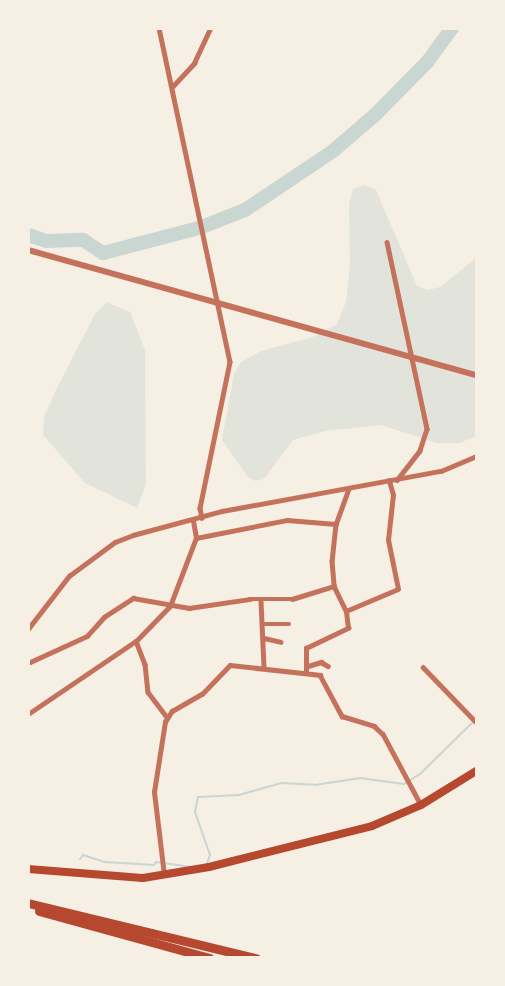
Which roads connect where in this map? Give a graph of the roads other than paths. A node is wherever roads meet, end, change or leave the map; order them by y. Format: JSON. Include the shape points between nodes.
{"nodes":[{"id":1,"x":159,"y":28,"type":"edge"},
{"id":2,"x":210,"y":28,"type":"edge"},
{"id":3,"x":172,"y":87,"type":"junction"},
{"id":4,"x":387,"y":242,"type":"dead end"},
{"id":5,"x":28,"y":250,"type":"edge"},
{"id":6,"x":218,"y":301,"type":"junction"},
{"id":7,"x":409,"y":354,"type":"junction"},
{"id":8,"x":477,"y":375,"type":"edge"},
{"id":9,"x":477,"y":456,"type":"edge"},
{"id":10,"x":398,"y":480,"type":"junction"},
{"id":11,"x":389,"y":481,"type":"junction"},
{"id":12,"x":349,"y":489,"type":"junction"},
{"id":13,"x":202,"y":518,"type":"junction"},
{"id":14,"x":193,"y":520,"type":"junction"},
{"id":15,"x":336,"y":524,"type":"junction"},
{"id":16,"x":196,"y":538,"type":"junction"},
{"id":17,"x":334,"y":586,"type":"junction"},
{"id":18,"x":261,"y":601,"type":"junction"},
{"id":19,"x":170,"y":606,"type":"junction"},
{"id":20,"x":346,"y":611,"type":"junction"},
{"id":21,"x":263,"y":624,"type":"junction"},
{"id":22,"x":289,"y":624,"type":"dead end"},
{"id":23,"x":28,"y":629,"type":"edge"},
{"id":24,"x":264,"y":638,"type":"junction"},
{"id":25,"x":136,"y":641,"type":"junction"},
{"id":26,"x":282,"y":642,"type":"dead end"},
{"id":27,"x":28,"y":663,"type":"edge"},
{"id":28,"x":328,"y":666,"type":"dead end"},
{"id":29,"x":264,"y":667,"type":"junction"},
{"id":30,"x":307,"y":668,"type":"junction"},
{"id":31,"x":423,"y":668,"type":"dead end"},
{"id":32,"x":28,"y":714,"type":"edge"},
{"id":33,"x":167,"y":717,"type":"junction"},
{"id":34,"x":477,"y":722,"type":"edge"},
{"id":35,"x":477,"y":771,"type":"edge"},
{"id":36,"x":421,"y":805,"type":"junction"},
{"id":37,"x":28,"y":869,"type":"edge"},
{"id":38,"x":164,"y":875,"type":"junction"},
{"id":39,"x":28,"y":903,"type":"edge"},
{"id":40,"x":28,"y":908,"type":"edge"},
{"id":41,"x":210,"y":957,"type":"edge"},
{"id":42,"x":256,"y":957,"type":"edge"}],
"edges":[{"from":1,"to":3,"type":"street"},
{"from":2,"to":3,"type":"street","via":[[194,63]]},
{"from":3,"to":6,"type":"street"},
{"from":4,"to":7,"type":"street"},
{"from":5,"to":6,"type":"street"},
{"from":6,"to":7,"type":"street"},
{"from":6,"to":13,"type":"street","via":[[230,372],[200,508]]},
{"from":7,"to":8,"type":"street"},
{"from":7,"to":10,"type":"street","via":[[428,437]]},
{"from":9,"to":10,"type":"street","via":[[441,471]]},
{"from":10,"to":11,"type":"street"},
{"from":11,"to":12,"type":"street"},
{"from":11,"to":20,"type":"street","via":[[393,495],[388,540],[398,589]]},
{"from":12,"to":13,"type":"street"},
{"from":12,"to":15,"type":"street"},
{"from":13,"to":14,"type":"street"},
{"from":14,"to":16,"type":"street"},
{"from":14,"to":23,"type":"street","via":[[154,527],[110,545],[69,576]]},
{"from":15,"to":16,"type":"street","via":[[286,520]]},
{"from":15,"to":17,"type":"street"},
{"from":16,"to":19,"type":"street"},
{"from":17,"to":18,"type":"street","via":[[292,599]]},
{"from":17,"to":20,"type":"street"},
{"from":18,"to":19,"type":"street","via":[[250,599],[189,608]]},
{"from":18,"to":21,"type":"street"},
{"from":19,"to":25,"type":"street"},
{"from":19,"to":27,"type":"street","via":[[143,597],[124,601],[87,636]]},
{"from":20,"to":30,"type":"street","via":[[348,628],[308,646]]},
{"from":21,"to":22,"type":"street"},
{"from":21,"to":24,"type":"street"},
{"from":24,"to":26,"type":"street"},
{"from":24,"to":29,"type":"street"},
{"from":25,"to":32,"type":"street"},
{"from":25,"to":33,"type":"street","via":[[145,664],[148,692]]},
{"from":28,"to":30,"type":"street","via":[[321,662]]},
{"from":29,"to":30,"type":"street","via":[[286,672]]},
{"from":29,"to":33,"type":"street","via":[[230,665],[202,694]]},
{"from":30,"to":36,"type":"street","via":[[323,678],[342,716],[379,730]]},
{"from":31,"to":34,"type":"street"},
{"from":33,"to":38,"type":"street","via":[[154,792]]},
{"from":35,"to":36,"type":"main road"},
{"from":36,"to":38,"type":"main road","via":[[372,826]]},
{"from":37,"to":38,"type":"main road","via":[[71,870],[117,878]]},
{"from":39,"to":42,"type":"highway"},
{"from":40,"to":41,"type":"highway"}]}
